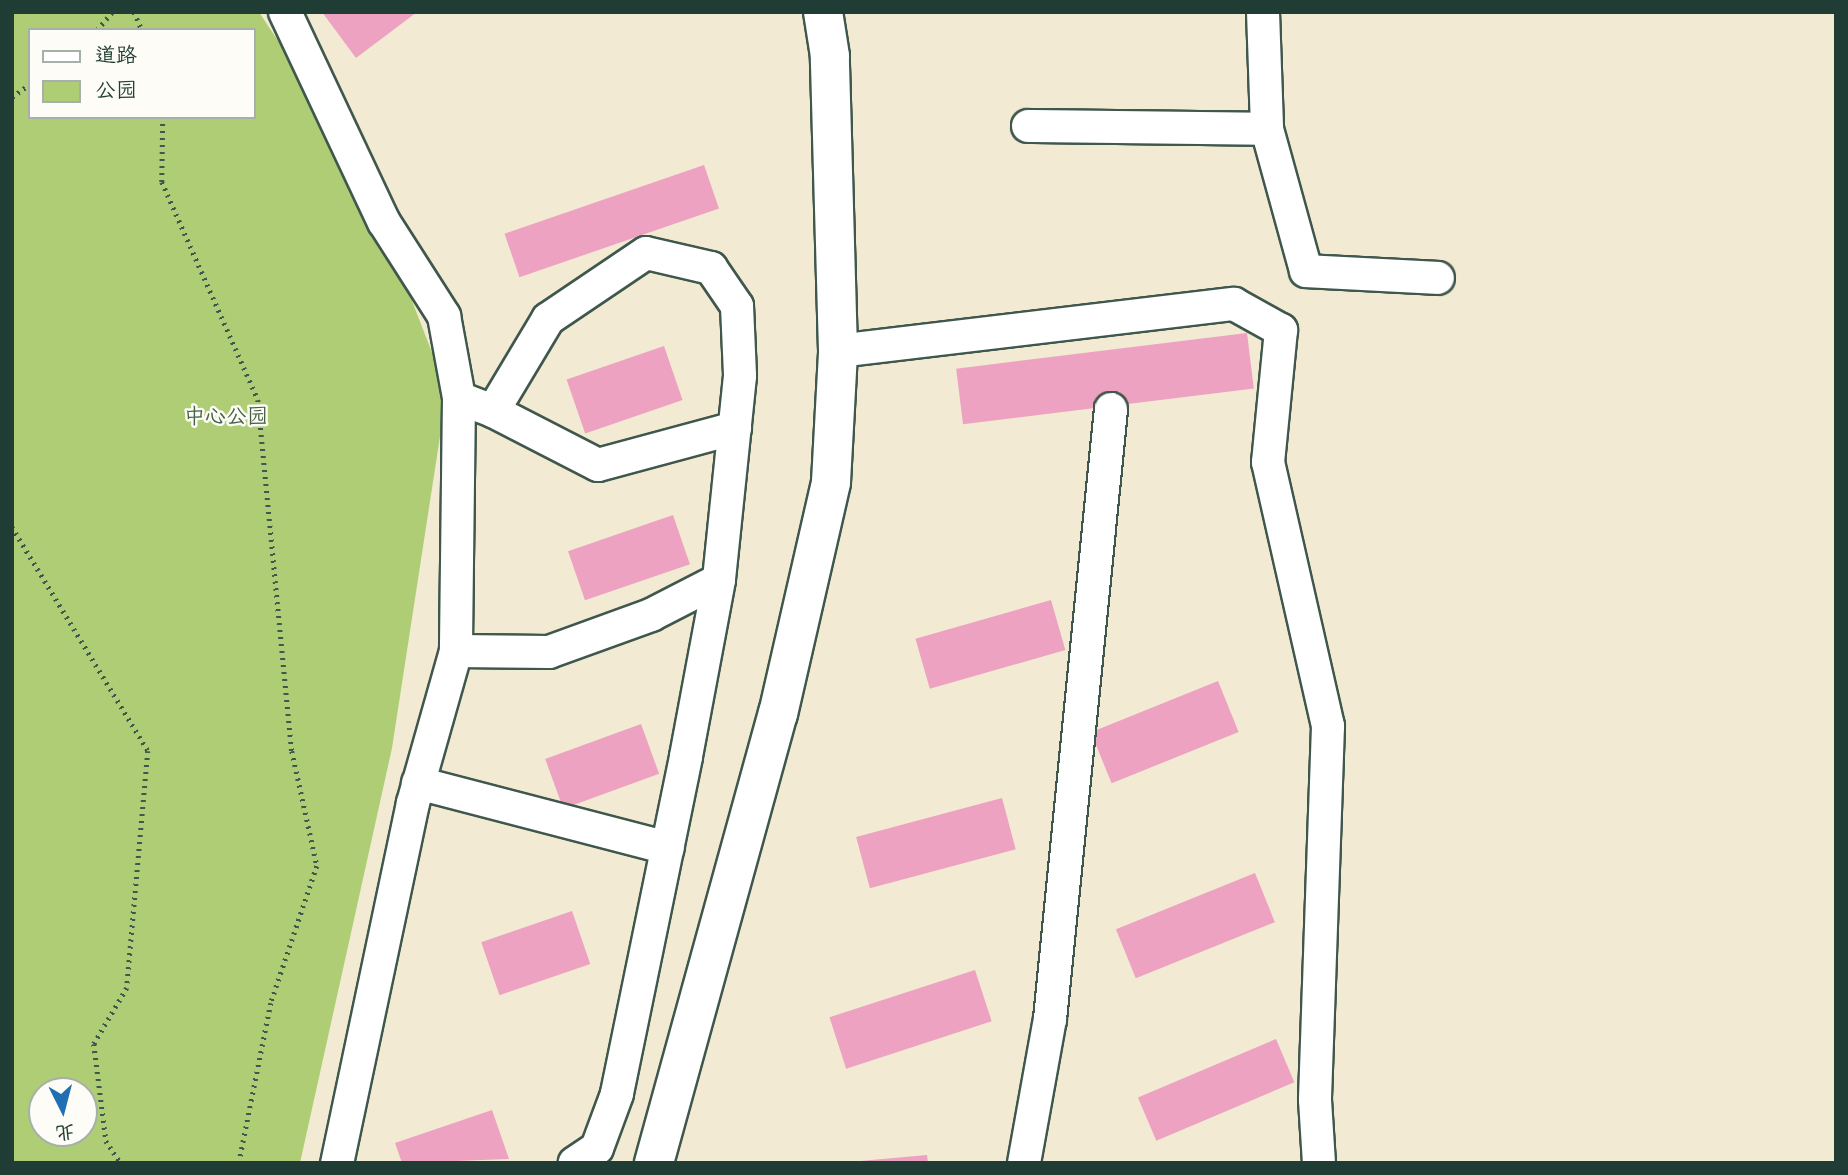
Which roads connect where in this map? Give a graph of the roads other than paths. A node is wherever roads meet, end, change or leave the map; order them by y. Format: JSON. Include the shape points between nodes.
{"nodes":[{"id":1,"x":285,"y":12,"type":"edge"},
{"id":2,"x":823,"y":12,"type":"edge"},
{"id":3,"x":1263,"y":12,"type":"edge"},
{"id":4,"x":1028,"y":126,"type":"dead end"},
{"id":5,"x":1267,"y":129,"type":"junction"},
{"id":6,"x":1438,"y":278,"type":"dead end"},
{"id":7,"x":838,"y":351,"type":"junction"},
{"id":8,"x":459,"y":398,"type":"junction"},
{"id":9,"x":1111,"y":409,"type":"dead end"},
{"id":10,"x":493,"y":411,"type":"junction"},
{"id":11,"x":735,"y":428,"type":"junction"},
{"id":12,"x":719,"y":580,"type":"junction"},
{"id":13,"x":456,"y":651,"type":"junction"},
{"id":14,"x":418,"y":783,"type":"junction"},
{"id":15,"x":668,"y":848,"type":"junction"},
{"id":16,"x":337,"y":1163,"type":"edge"},
{"id":17,"x":575,"y":1163,"type":"edge"},
{"id":18,"x":654,"y":1163,"type":"edge"},
{"id":19,"x":1024,"y":1163,"type":"edge"},
{"id":20,"x":1319,"y":1163,"type":"edge"}],
"edges":[{"from":1,"to":8,"type":"street","via":[[384,222],[444,316]]},
{"from":2,"to":7,"type":"main road","via":[[830,56]]},
{"from":3,"to":5,"type":"street"},
{"from":4,"to":5,"type":"street"},
{"from":5,"to":6,"type":"street","via":[[1306,271]]},
{"from":7,"to":18,"type":"main road","via":[[831,482],[778,714]]},
{"from":7,"to":20,"type":"street","via":[[1234,304],[1281,330],[1268,462],[1328,726],[1315,1100]]},
{"from":8,"to":10,"type":"street"},
{"from":8,"to":13,"type":"street"},
{"from":9,"to":19,"type":"street","via":[[1050,1019]]},
{"from":10,"to":11,"type":"street","via":[[597,465]]},
{"from":10,"to":11,"type":"street","via":[[548,320],[646,253],[711,268],[737,306]]},
{"from":11,"to":12,"type":"street"},
{"from":12,"to":13,"type":"street","via":[[651,615],[549,652]]},
{"from":12,"to":15,"type":"street"},
{"from":13,"to":14,"type":"street"},
{"from":14,"to":15,"type":"street"},
{"from":14,"to":16,"type":"street"},
{"from":15,"to":17,"type":"street","via":[[617,1094],[597,1148]]}]}
